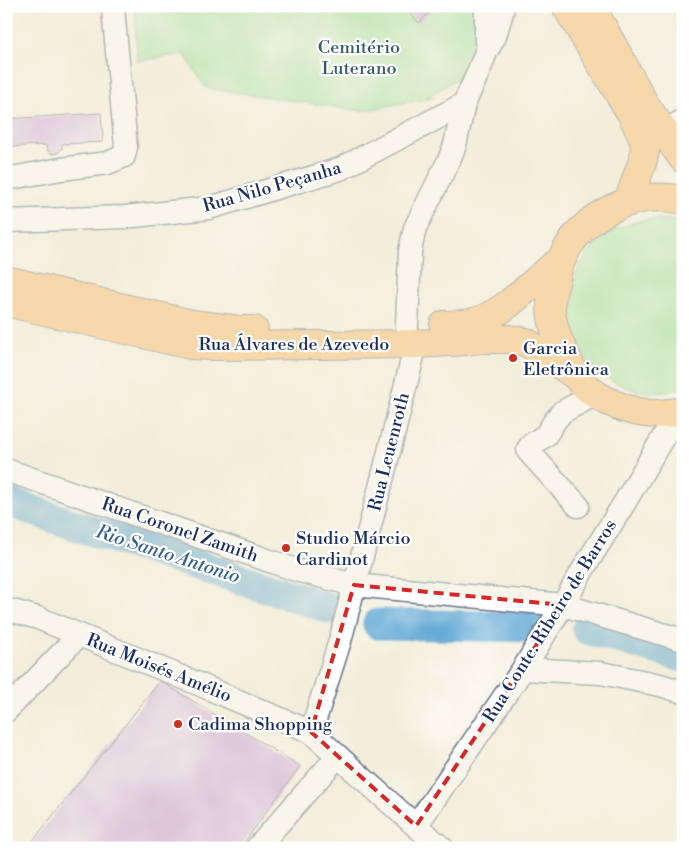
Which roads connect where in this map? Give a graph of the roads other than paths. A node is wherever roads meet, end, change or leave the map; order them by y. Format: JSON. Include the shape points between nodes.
{"nodes":[{"id":1,"x":112,"y":6,"type":"edge"},
{"id":2,"x":486,"y":6,"type":"edge"},
{"id":3,"x":503,"y":6,"type":"edge"},
{"id":4,"x":566,"y":6,"type":"edge"},
{"id":5,"x":591,"y":6,"type":"edge"},
{"id":6,"x":486,"y":52,"type":"junction"},
{"id":7,"x":464,"y":104,"type":"junction"},
{"id":8,"x":673,"y":127,"type":"edge"},
{"id":9,"x":683,"y":159,"type":"edge"},
{"id":10,"x":6,"y":179,"type":"edge"},
{"id":11,"x":683,"y":200,"type":"edge"},
{"id":12,"x":628,"y":202,"type":"junction"},
{"id":13,"x":6,"y":221,"type":"edge"},
{"id":14,"x":560,"y":261,"type":"junction"},
{"id":15,"x":6,"y":280,"type":"edge"},
{"id":16,"x":6,"y":302,"type":"edge"},
{"id":17,"x":411,"y":335,"type":"junction"},
{"id":18,"x":586,"y":385,"type":"junction"},
{"id":19,"x":680,"y":411,"type":"edge"},
{"id":20,"x":6,"y":470,"type":"edge"},
{"id":21,"x":578,"y":506,"type":"dead end"},
{"id":22,"x":352,"y":594,"type":"junction"},
{"id":23,"x":563,"y":605,"type":"junction"},
{"id":24,"x":6,"y":609,"type":"edge"},
{"id":25,"x":79,"y":635,"type":"junction"},
{"id":26,"x":683,"y":640,"type":"edge"},
{"id":27,"x":523,"y":669,"type":"junction"},
{"id":28,"x":683,"y":692,"type":"edge"},
{"id":29,"x":6,"y":711,"type":"edge"},
{"id":30,"x":311,"y":732,"type":"junction"},
{"id":31,"x":338,"y":756,"type":"junction"},
{"id":32,"x":416,"y":826,"type":"junction"},
{"id":33,"x":257,"y":848,"type":"edge"},
{"id":34,"x":442,"y":848,"type":"edge"}],
"edges":[{"from":1,"to":10,"type":"street","via":[[126,147],[124,156],[108,163]]},
{"from":2,"to":6,"type":"street"},
{"from":3,"to":6,"type":"street","via":[[495,36]]},
{"from":4,"to":12,"type":"main road","via":[[644,140],[642,163]]},
{"from":5,"to":8,"type":"main road","via":[[644,103]]},
{"from":6,"to":7,"type":"street"},
{"from":7,"to":13,"type":"street","name":"Rua Nilo Peçanha","via":[[340,170],[209,208],[126,217]]},
{"from":7,"to":17,"type":"street","via":[[455,145],[415,228],[410,251]]},
{"from":8,"to":9,"type":"main road"},
{"from":11,"to":12,"type":"main road","via":[[651,197]]},
{"from":12,"to":14,"type":"main road","via":[[592,220]]},
{"from":14,"to":17,"type":"main road","name":"Rua Álvares de Azevedo","via":[[498,311],[481,320]]},
{"from":14,"to":18,"type":"main road","via":[[552,291],[554,328],[562,349]]},
{"from":15,"to":17,"type":"main road","name":"Rua Álvares de Azevedo","via":[[192,324],[239,330]]},
{"from":16,"to":17,"type":"main road","name":"Rua Álvares de Azevedo","via":[[190,345]]},
{"from":17,"to":18,"type":"main road","name":"Rua Álvares de Azevedo","via":[[467,341],[509,339],[526,342]]},
{"from":17,"to":22,"type":"street","name":"Rua Leuenroth","via":[[384,472]]},
{"from":18,"to":19,"type":"main road","name":"Rua Álvares de Azevedo","via":[[611,403],[627,409],[662,414]]},
{"from":18,"to":21,"type":"street","via":[[546,434],[528,449]]},
{"from":19,"to":23,"type":"street","name":"Rua Conte. Ribeiro de Barros"},
{"from":20,"to":22,"type":"street","name":"Rua Coronel Zamith","via":[[296,570]]},
{"from":22,"to":23,"type":"street","name":"Rua Coronel Zamith"},
{"from":22,"to":30,"type":"street","name":"Rua Leuenroth"},
{"from":23,"to":26,"type":"street","name":"Rua Coronel Zamith"},
{"from":23,"to":27,"type":"street","name":"Rua Conte. Ribeiro de Barros"},
{"from":24,"to":25,"type":"street","name":"Rua Moisés Amélio"},
{"from":25,"to":29,"type":"street"},
{"from":25,"to":30,"type":"street","name":"Rua Moisés Amélio"},
{"from":27,"to":28,"type":"street","via":[[602,673]]},
{"from":27,"to":32,"type":"street","name":"Rua Conte. Ribeiro de Barros"},
{"from":30,"to":31,"type":"street","name":"Rua Moisés Amélio"},
{"from":31,"to":32,"type":"street","name":"Rua Moisés Amélio"},
{"from":31,"to":33,"type":"street"},
{"from":32,"to":34,"type":"street","name":"Rua Moisés Amélio"}]}
